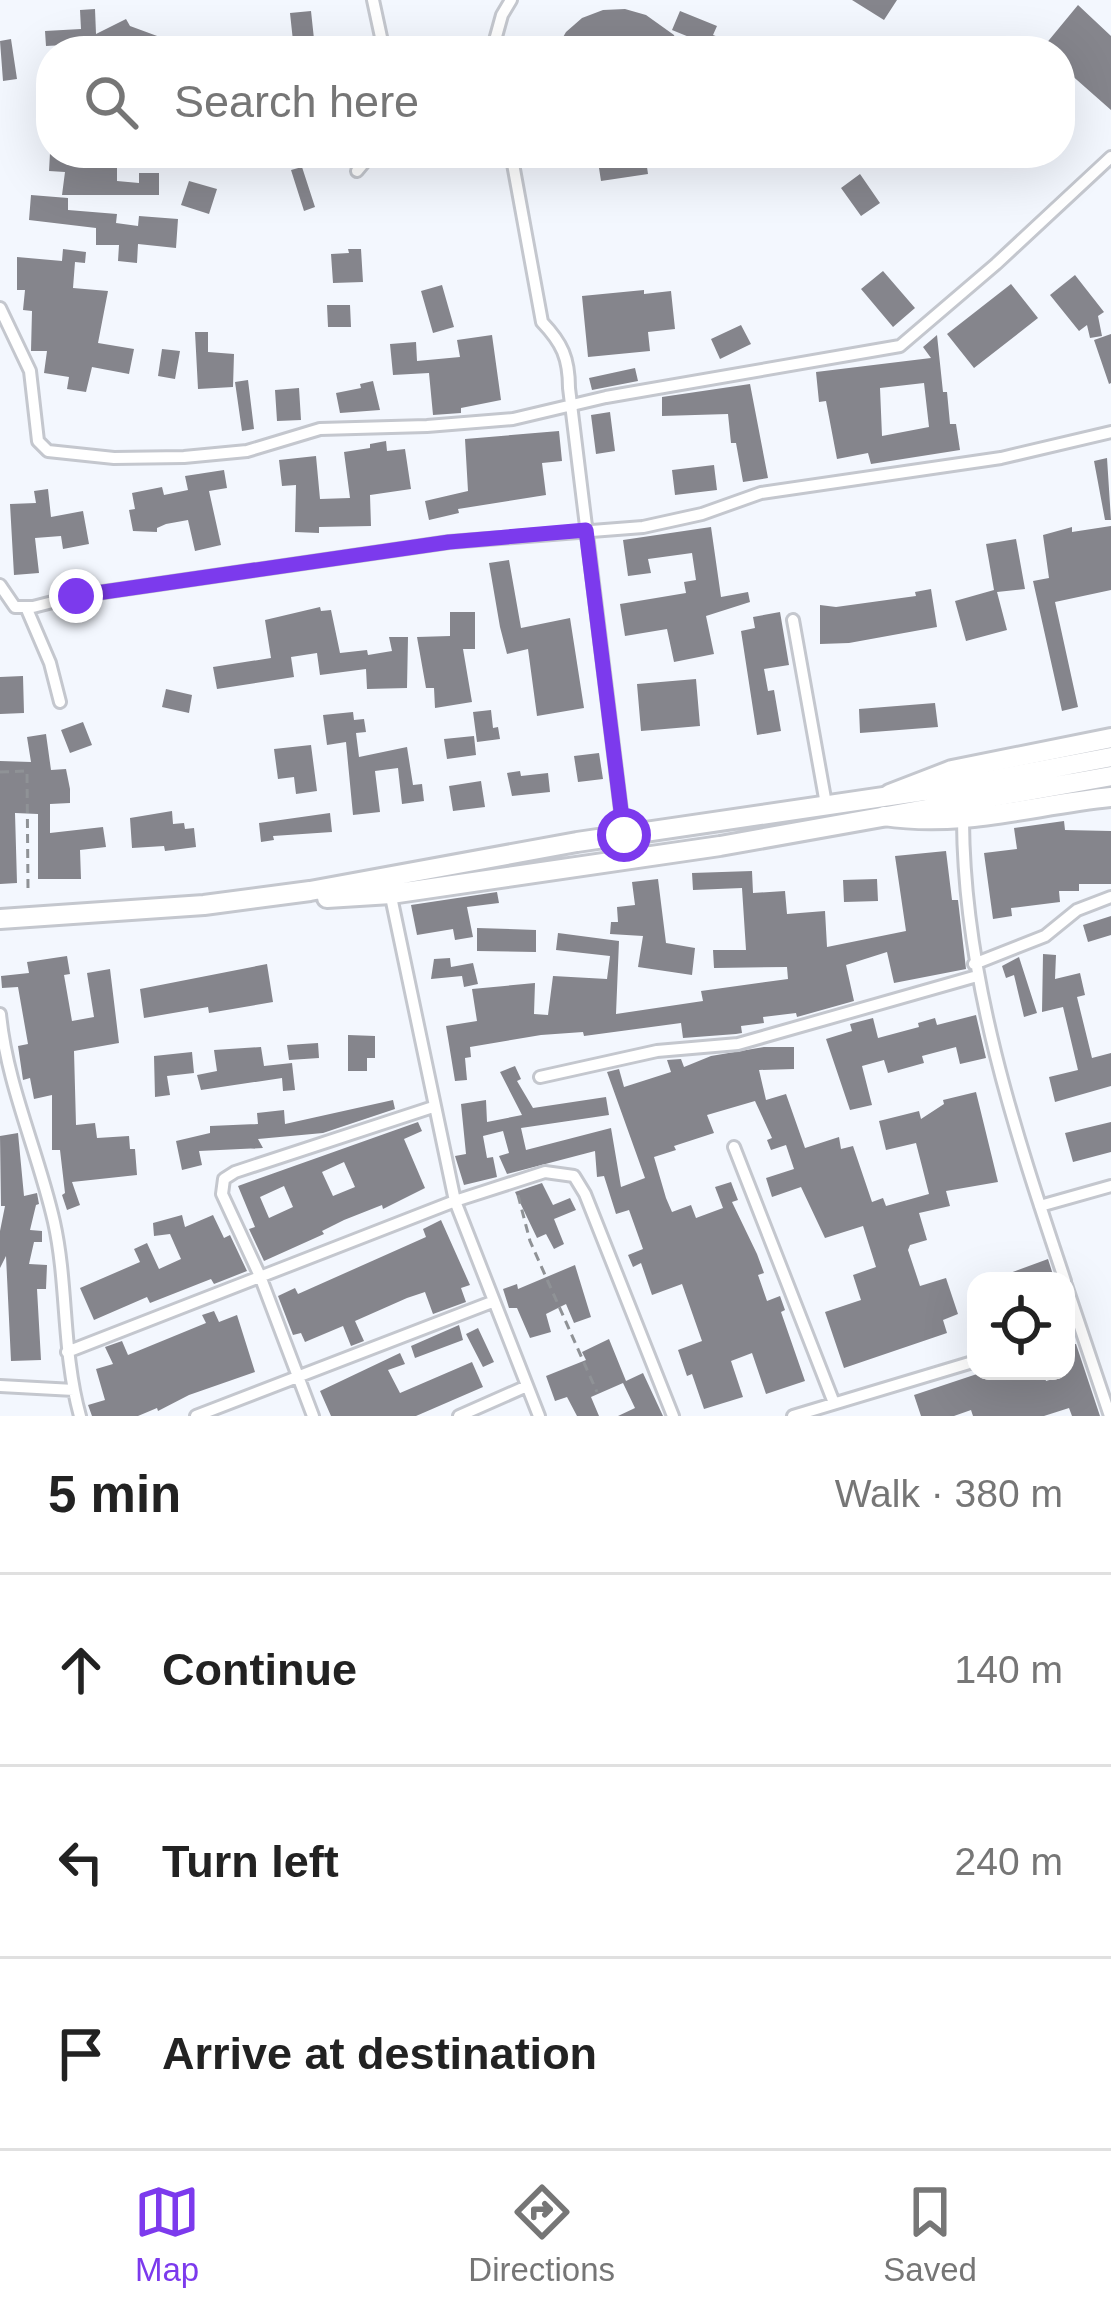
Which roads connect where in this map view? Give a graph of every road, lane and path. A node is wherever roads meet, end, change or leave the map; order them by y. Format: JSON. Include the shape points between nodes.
{"nodes":[{"id":1,"x":373,"y":0,"type":"edge"},
{"id":2,"x":511,"y":0,"type":"edge"},
{"id":3,"x":381,"y":36,"type":"edge"},
{"id":4,"x":497,"y":36,"type":"edge"},
{"id":5,"x":1111,"y":157,"type":"edge"},
{"id":6,"x":360,"y":168,"type":"edge"},
{"id":7,"x":514,"y":168,"type":"edge"},
{"id":8,"x":357,"y":171,"type":"dead end"},
{"id":9,"x":0,"y":308,"type":"edge"},
{"id":10,"x":572,"y":408,"type":"junction"},
{"id":11,"x":1111,"y":433,"type":"edge"},
{"id":12,"x":586,"y":530,"type":"junction"},
{"id":13,"x":0,"y":585,"type":"edge"},
{"id":14,"x":26,"y":607,"type":"junction"},
{"id":15,"x":793,"y":620,"type":"dead end"},
{"id":16,"x":60,"y":702,"type":"dead end"},
{"id":17,"x":1111,"y":738,"type":"edge"},
{"id":18,"x":1111,"y":757,"type":"edge"},
{"id":19,"x":0,"y":772,"type":"edge"},
{"id":20,"x":1111,"y":776,"type":"edge"},
{"id":21,"x":890,"y":794,"type":"junction"},
{"id":22,"x":1110,"y":797,"type":"edge"},
{"id":23,"x":826,"y":804,"type":"junction"},
{"id":24,"x":884,"y":816,"type":"junction"},
{"id":25,"x":963,"y":821,"type":"junction"},
{"id":26,"x":624,"y":835,"type":"junction"},
{"id":27,"x":387,"y":886,"type":"junction"},
{"id":28,"x":28,"y":889,"type":"dead end"},
{"id":29,"x":1111,"y":897,"type":"edge"},
{"id":30,"x":0,"y":919,"type":"edge"},
{"id":31,"x":0,"y":930,"type":"edge"},
{"id":32,"x":976,"y":970,"type":"junction"},
{"id":33,"x":0,"y":1014,"type":"edge"},
{"id":34,"x":540,"y":1077,"type":"dead end"},
{"id":35,"x":433,"y":1107,"type":"junction"},
{"id":36,"x":734,"y":1147,"type":"dead end"},
{"id":37,"x":514,"y":1182,"type":"junction"},
{"id":38,"x":1111,"y":1186,"type":"edge"},
{"id":39,"x":455,"y":1201,"type":"junction"},
{"id":40,"x":1040,"y":1206,"type":"junction"},
{"id":41,"x":1061,"y":1272,"type":"edge"},
{"id":42,"x":260,"y":1276,"type":"junction"},
{"id":43,"x":492,"y":1302,"type":"junction"},
{"id":44,"x":1075,"y":1313,"type":"edge"},
{"id":45,"x":1080,"y":1328,"type":"junction"},
{"id":46,"x":1075,"y":1329,"type":"edge"},
{"id":47,"x":67,"y":1352,"type":"junction"},
{"id":48,"x":967,"y":1364,"type":"edge"},
{"id":49,"x":298,"y":1378,"type":"junction"},
{"id":50,"x":0,"y":1386,"type":"edge"},
{"id":51,"x":527,"y":1387,"type":"junction"},
{"id":52,"x":74,"y":1390,"type":"junction"},
{"id":53,"x":597,"y":1392,"type":"dead end"},
{"id":54,"x":834,"y":1403,"type":"junction"},
{"id":55,"x":80,"y":1416,"type":"edge"},
{"id":56,"x":196,"y":1416,"type":"edge"},
{"id":57,"x":313,"y":1416,"type":"edge"},
{"id":58,"x":459,"y":1416,"type":"edge"},
{"id":59,"x":539,"y":1416,"type":"edge"},
{"id":60,"x":673,"y":1416,"type":"edge"},
{"id":61,"x":793,"y":1416,"type":"edge"},
{"id":62,"x":1109,"y":1416,"type":"edge"}],
"edges":[{"from":1,"to":3,"type":"street"},
{"from":2,"to":4,"type":"street"},
{"from":5,"to":10,"type":"street","via":[[900,346]]},
{"from":6,"to":8,"type":"street"},
{"from":7,"to":10,"type":"street","via":[[542,322],[569,361]]},
{"from":9,"to":10,"type":"street","via":[[30,371],[38,441],[48,451],[184,458],[247,451],[320,429],[468,424]]},
{"from":10,"to":12,"type":"street"},
{"from":11,"to":12,"type":"street","via":[[1001,458],[761,493],[643,527]]},
{"from":12,"to":14,"type":"street","via":[[449,542]]},
{"from":12,"to":26,"type":"street"},
{"from":13,"to":14,"type":"street","via":[[15,607]]},
{"from":14,"to":16,"type":"street"},
{"from":15,"to":23,"type":"street"},
{"from":17,"to":21,"type":"main road","via":[[952,770]]},
{"from":18,"to":21,"type":"main road"},
{"from":19,"to":28,"type":"path","via":[[27,771]]},
{"from":20,"to":24,"type":"main road"},
{"from":21,"to":23,"type":"main road"},
{"from":22,"to":25,"type":"main road"},
{"from":23,"to":26,"type":"main road"},
{"from":24,"to":25,"type":"main road"},
{"from":24,"to":27,"type":"main road"},
{"from":25,"to":32,"type":"street"},
{"from":26,"to":27,"type":"main road"},
{"from":27,"to":30,"type":"main road"},
{"from":27,"to":31,"type":"main road","via":[[208,913]]},
{"from":27,"to":35,"type":"street"},
{"from":29,"to":32,"type":"street"},
{"from":32,"to":34,"type":"street","via":[[738,1044],[657,1051]]},
{"from":32,"to":40,"type":"street"},
{"from":33,"to":47,"type":"street","via":[[4,1058],[55,1226]]},
{"from":35,"to":39,"type":"street"},
{"from":35,"to":42,"type":"street","via":[[224,1179],[222,1194]]},
{"from":36,"to":54,"type":"street"},
{"from":37,"to":39,"type":"street"},
{"from":37,"to":53,"type":"path","via":[[530,1241]]},
{"from":37,"to":60,"type":"street","via":[[545,1172],[574,1175]]},
{"from":38,"to":40,"type":"street"},
{"from":39,"to":42,"type":"street"},
{"from":39,"to":43,"type":"street"},
{"from":40,"to":41,"type":"street"},
{"from":42,"to":47,"type":"street"},
{"from":42,"to":49,"type":"street"},
{"from":43,"to":49,"type":"street"},
{"from":43,"to":51,"type":"street"},
{"from":44,"to":45,"type":"street"},
{"from":45,"to":46,"type":"street"},
{"from":45,"to":62,"type":"street"},
{"from":47,"to":52,"type":"street"},
{"from":48,"to":54,"type":"street"},
{"from":49,"to":56,"type":"street"},
{"from":49,"to":57,"type":"street"},
{"from":50,"to":52,"type":"street"},
{"from":51,"to":58,"type":"street"},
{"from":51,"to":59,"type":"street"},
{"from":52,"to":55,"type":"street"},
{"from":54,"to":61,"type":"street"}]}
